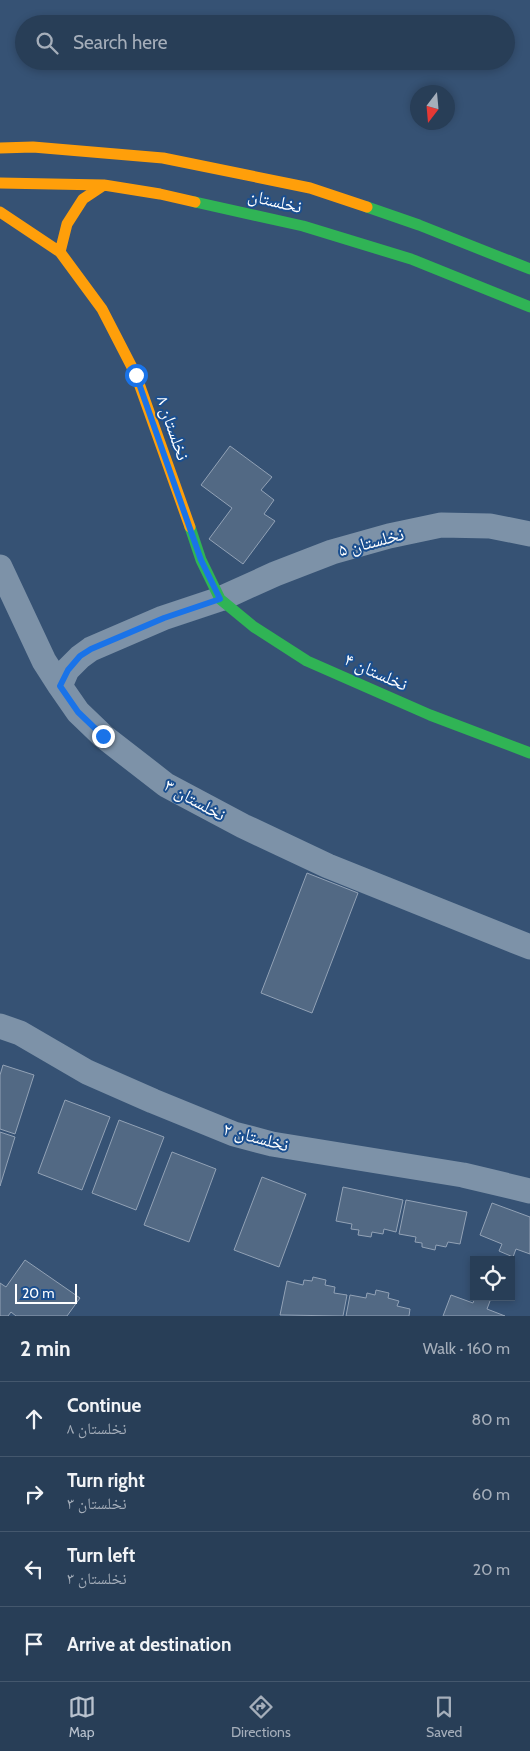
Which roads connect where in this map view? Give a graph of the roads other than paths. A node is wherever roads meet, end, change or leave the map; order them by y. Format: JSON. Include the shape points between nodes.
{"nodes":[{"id":1,"x":0,"y":148,"type":"edge"},
{"id":2,"x":0,"y":183,"type":"edge"},
{"id":3,"x":104,"y":185,"type":"junction"},
{"id":4,"x":0,"y":212,"type":"edge"},
{"id":5,"x":60,"y":252,"type":"junction"},
{"id":6,"x":530,"y":269,"type":"edge"},
{"id":7,"x":530,"y":307,"type":"edge"},
{"id":8,"x":530,"y":534,"type":"edge"},
{"id":9,"x":0,"y":567,"type":"edge"},
{"id":10,"x":220,"y":599,"type":"junction"},
{"id":11,"x":60,"y":686,"type":"junction"},
{"id":12,"x":530,"y":753,"type":"edge"},
{"id":13,"x":530,"y":947,"type":"edge"},
{"id":14,"x":0,"y":1026,"type":"edge"},
{"id":15,"x":530,"y":1191,"type":"edge"}],
"edges":[{"from":1,"to":6,"type":"street","name":"نخلستان","via":[[33,147],[163,158],[310,188],[419,225]]},
{"from":2,"to":3,"type":"street","name":"نخلستان"},
{"from":3,"to":5,"type":"street","via":[[83,199],[67,224]]},
{"from":3,"to":7,"type":"street","name":"نخلستان","via":[[303,226],[411,259]]},
{"from":4,"to":5,"type":"street","name":"نخلستان ۸"},
{"from":5,"to":10,"type":"street","name":"نخلستان ۸","via":[[102,309],[136,375],[201,560]]},
{"from":8,"to":10,"type":"street","name":"نخلستان ۵","via":[[490,526],[441,525],[332,552]]},
{"from":9,"to":11,"type":"street","name":"نخلستان ۳","via":[[44,661]]},
{"from":10,"to":11,"type":"street","via":[[164,618],[91,649],[68,670]]},
{"from":10,"to":12,"type":"street","name":"نخلستان ۴","via":[[254,627],[307,661],[430,715]]},
{"from":11,"to":13,"type":"street","name":"نخلستان ۳","via":[[78,712],[103,736],[166,786],[328,866]]},
{"from":14,"to":15,"type":"street","name":"نخلستان ۲","via":[[20,1033],[87,1072],[234,1134],[272,1144],[463,1175]]}]}
